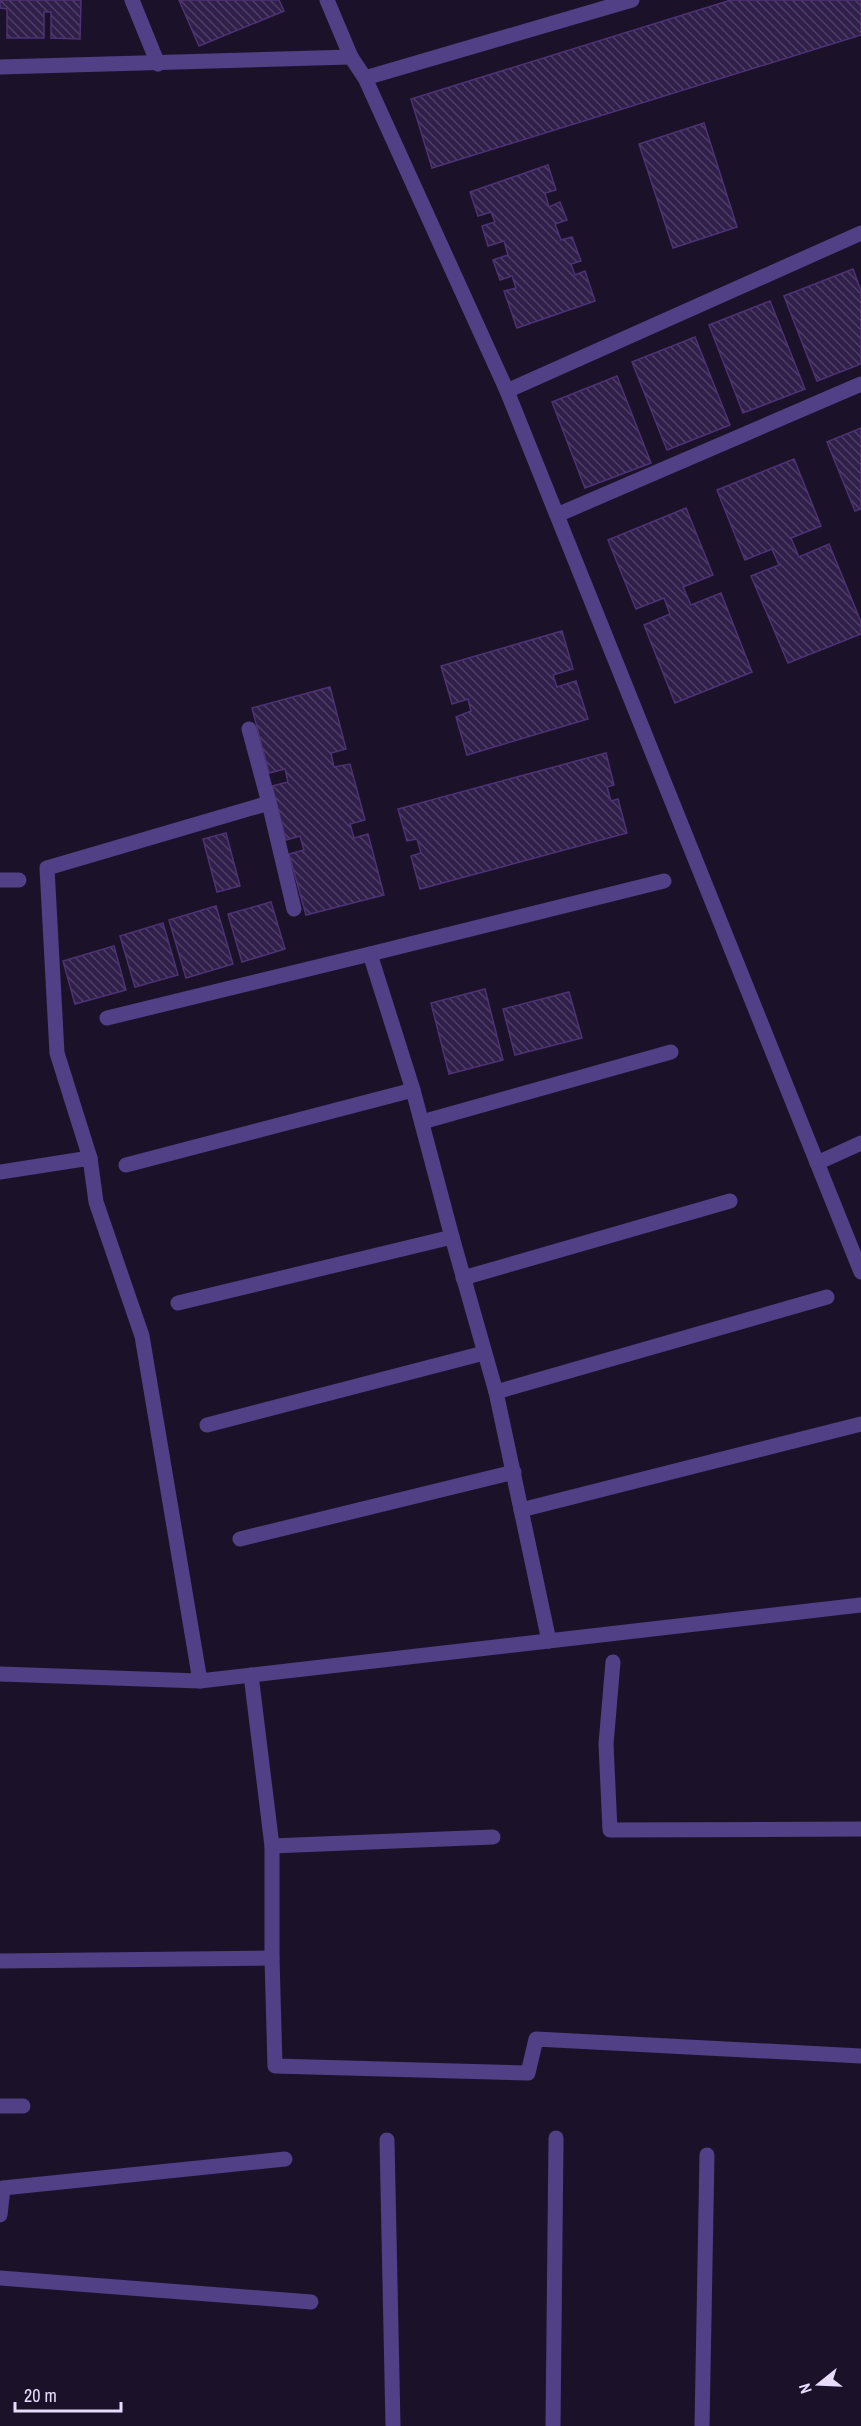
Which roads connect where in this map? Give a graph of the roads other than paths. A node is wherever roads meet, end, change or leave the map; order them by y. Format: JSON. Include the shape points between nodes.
{"nodes":[{"id":1,"x":132,"y":0,"type":"edge"},
{"id":2,"x":327,"y":0,"type":"edge"},
{"id":3,"x":632,"y":0,"type":"edge"},
{"id":4,"x":351,"y":57,"type":"junction"},
{"id":5,"x":158,"y":64,"type":"junction"},
{"id":6,"x":0,"y":68,"type":"edge"},
{"id":7,"x":366,"y":78,"type":"junction"},
{"id":8,"x":861,"y":233,"type":"edge"},
{"id":9,"x":861,"y":384,"type":"edge"},
{"id":10,"x":507,"y":391,"type":"junction"},
{"id":11,"x":557,"y":515,"type":"junction"},
{"id":12,"x":249,"y":729,"type":"dead end"},
{"id":13,"x":269,"y":803,"type":"junction"},
{"id":14,"x":0,"y":880,"type":"edge"},
{"id":15,"x":19,"y":880,"type":"dead end"},
{"id":16,"x":664,"y":881,"type":"dead end"},
{"id":17,"x":294,"y":909,"type":"dead end"},
{"id":18,"x":370,"y":954,"type":"junction"},
{"id":19,"x":106,"y":1018,"type":"dead end"},
{"id":20,"x":671,"y":1052,"type":"dead end"},
{"id":21,"x":413,"y":1090,"type":"junction"},
{"id":22,"x":422,"y":1122,"type":"junction"},
{"id":23,"x":861,"y":1143,"type":"edge"},
{"id":24,"x":90,"y":1158,"type":"junction"},
{"id":25,"x":817,"y":1162,"type":"junction"},
{"id":26,"x":126,"y":1165,"type":"dead end"},
{"id":27,"x":0,"y":1172,"type":"edge"},
{"id":28,"x":730,"y":1201,"type":"dead end"},
{"id":29,"x":452,"y":1237,"type":"junction"},
{"id":30,"x":861,"y":1272,"type":"edge"},
{"id":31,"x":463,"y":1278,"type":"junction"},
{"id":32,"x":827,"y":1297,"type":"dead end"},
{"id":33,"x":178,"y":1303,"type":"dead end"},
{"id":34,"x":484,"y":1353,"type":"junction"},
{"id":35,"x":496,"y":1392,"type":"junction"},
{"id":36,"x":861,"y":1424,"type":"edge"},
{"id":37,"x":207,"y":1425,"type":"dead end"},
{"id":38,"x":514,"y":1472,"type":"junction"},
{"id":39,"x":521,"y":1510,"type":"junction"},
{"id":40,"x":240,"y":1539,"type":"dead end"},
{"id":41,"x":861,"y":1605,"type":"edge"},
{"id":42,"x":549,"y":1641,"type":"junction"},
{"id":43,"x":613,"y":1662,"type":"dead end"},
{"id":44,"x":0,"y":1674,"type":"edge"},
{"id":45,"x":250,"y":1675,"type":"junction"},
{"id":46,"x":200,"y":1681,"type":"junction"},
{"id":47,"x":861,"y":1829,"type":"edge"},
{"id":48,"x":493,"y":1838,"type":"dead end"},
{"id":49,"x":272,"y":1846,"type":"junction"},
{"id":50,"x":272,"y":1958,"type":"junction"},
{"id":51,"x":0,"y":1961,"type":"edge"},
{"id":52,"x":861,"y":2056,"type":"edge"},
{"id":53,"x":0,"y":2106,"type":"edge"},
{"id":54,"x":23,"y":2106,"type":"dead end"},
{"id":55,"x":556,"y":2138,"type":"dead end"},
{"id":56,"x":387,"y":2140,"type":"dead end"},
{"id":57,"x":706,"y":2155,"type":"dead end"},
{"id":58,"x":285,"y":2159,"type":"dead end"},
{"id":59,"x":0,"y":2215,"type":"edge"},
{"id":60,"x":0,"y":2278,"type":"edge"},
{"id":61,"x":311,"y":2302,"type":"dead end"},
{"id":62,"x":393,"y":2426,"type":"edge"},
{"id":63,"x":553,"y":2426,"type":"edge"},
{"id":64,"x":702,"y":2426,"type":"edge"}],
"edges":[{"from":1,"to":5,"type":"street"},
{"from":2,"to":4,"type":"street"},
{"from":3,"to":7,"type":"street"},
{"from":4,"to":5,"type":"street"},
{"from":4,"to":7,"type":"street"},
{"from":5,"to":6,"type":"street"},
{"from":7,"to":10,"type":"street"},
{"from":8,"to":10,"type":"street"},
{"from":9,"to":11,"type":"street"},
{"from":10,"to":11,"type":"street"},
{"from":11,"to":25,"type":"street"},
{"from":12,"to":13,"type":"street"},
{"from":13,"to":17,"type":"street"},
{"from":13,"to":24,"type":"street","via":[[47,868],[57,1053]]},
{"from":14,"to":15,"type":"street"},
{"from":16,"to":18,"type":"street"},
{"from":18,"to":19,"type":"street"},
{"from":18,"to":21,"type":"street"},
{"from":20,"to":22,"type":"street"},
{"from":21,"to":22,"type":"street"},
{"from":21,"to":26,"type":"street"},
{"from":22,"to":29,"type":"street"},
{"from":23,"to":25,"type":"street"},
{"from":24,"to":27,"type":"street"},
{"from":24,"to":46,"type":"street","via":[[96,1202],[142,1336]]},
{"from":25,"to":30,"type":"street"},
{"from":28,"to":31,"type":"street"},
{"from":29,"to":31,"type":"street"},
{"from":29,"to":33,"type":"street"},
{"from":31,"to":34,"type":"street"},
{"from":32,"to":35,"type":"street"},
{"from":34,"to":35,"type":"street"},
{"from":34,"to":37,"type":"street"},
{"from":35,"to":38,"type":"street"},
{"from":36,"to":39,"type":"street"},
{"from":38,"to":39,"type":"street"},
{"from":38,"to":40,"type":"street"},
{"from":39,"to":42,"type":"street"},
{"from":41,"to":42,"type":"street"},
{"from":42,"to":45,"type":"street"},
{"from":43,"to":47,"type":"street","via":[[606,1744],[610,1830]]},
{"from":44,"to":46,"type":"street"},
{"from":45,"to":46,"type":"street"},
{"from":45,"to":49,"type":"street"},
{"from":48,"to":49,"type":"street"},
{"from":49,"to":50,"type":"street"},
{"from":50,"to":51,"type":"street"},
{"from":50,"to":52,"type":"street","via":[[275,2066],[528,2073],[537,2039]]},
{"from":53,"to":54,"type":"street"},
{"from":55,"to":63,"type":"street"},
{"from":56,"to":62,"type":"street"},
{"from":57,"to":64,"type":"street"},
{"from":58,"to":59,"type":"street","via":[[3,2188]]},
{"from":60,"to":61,"type":"street"}]}
